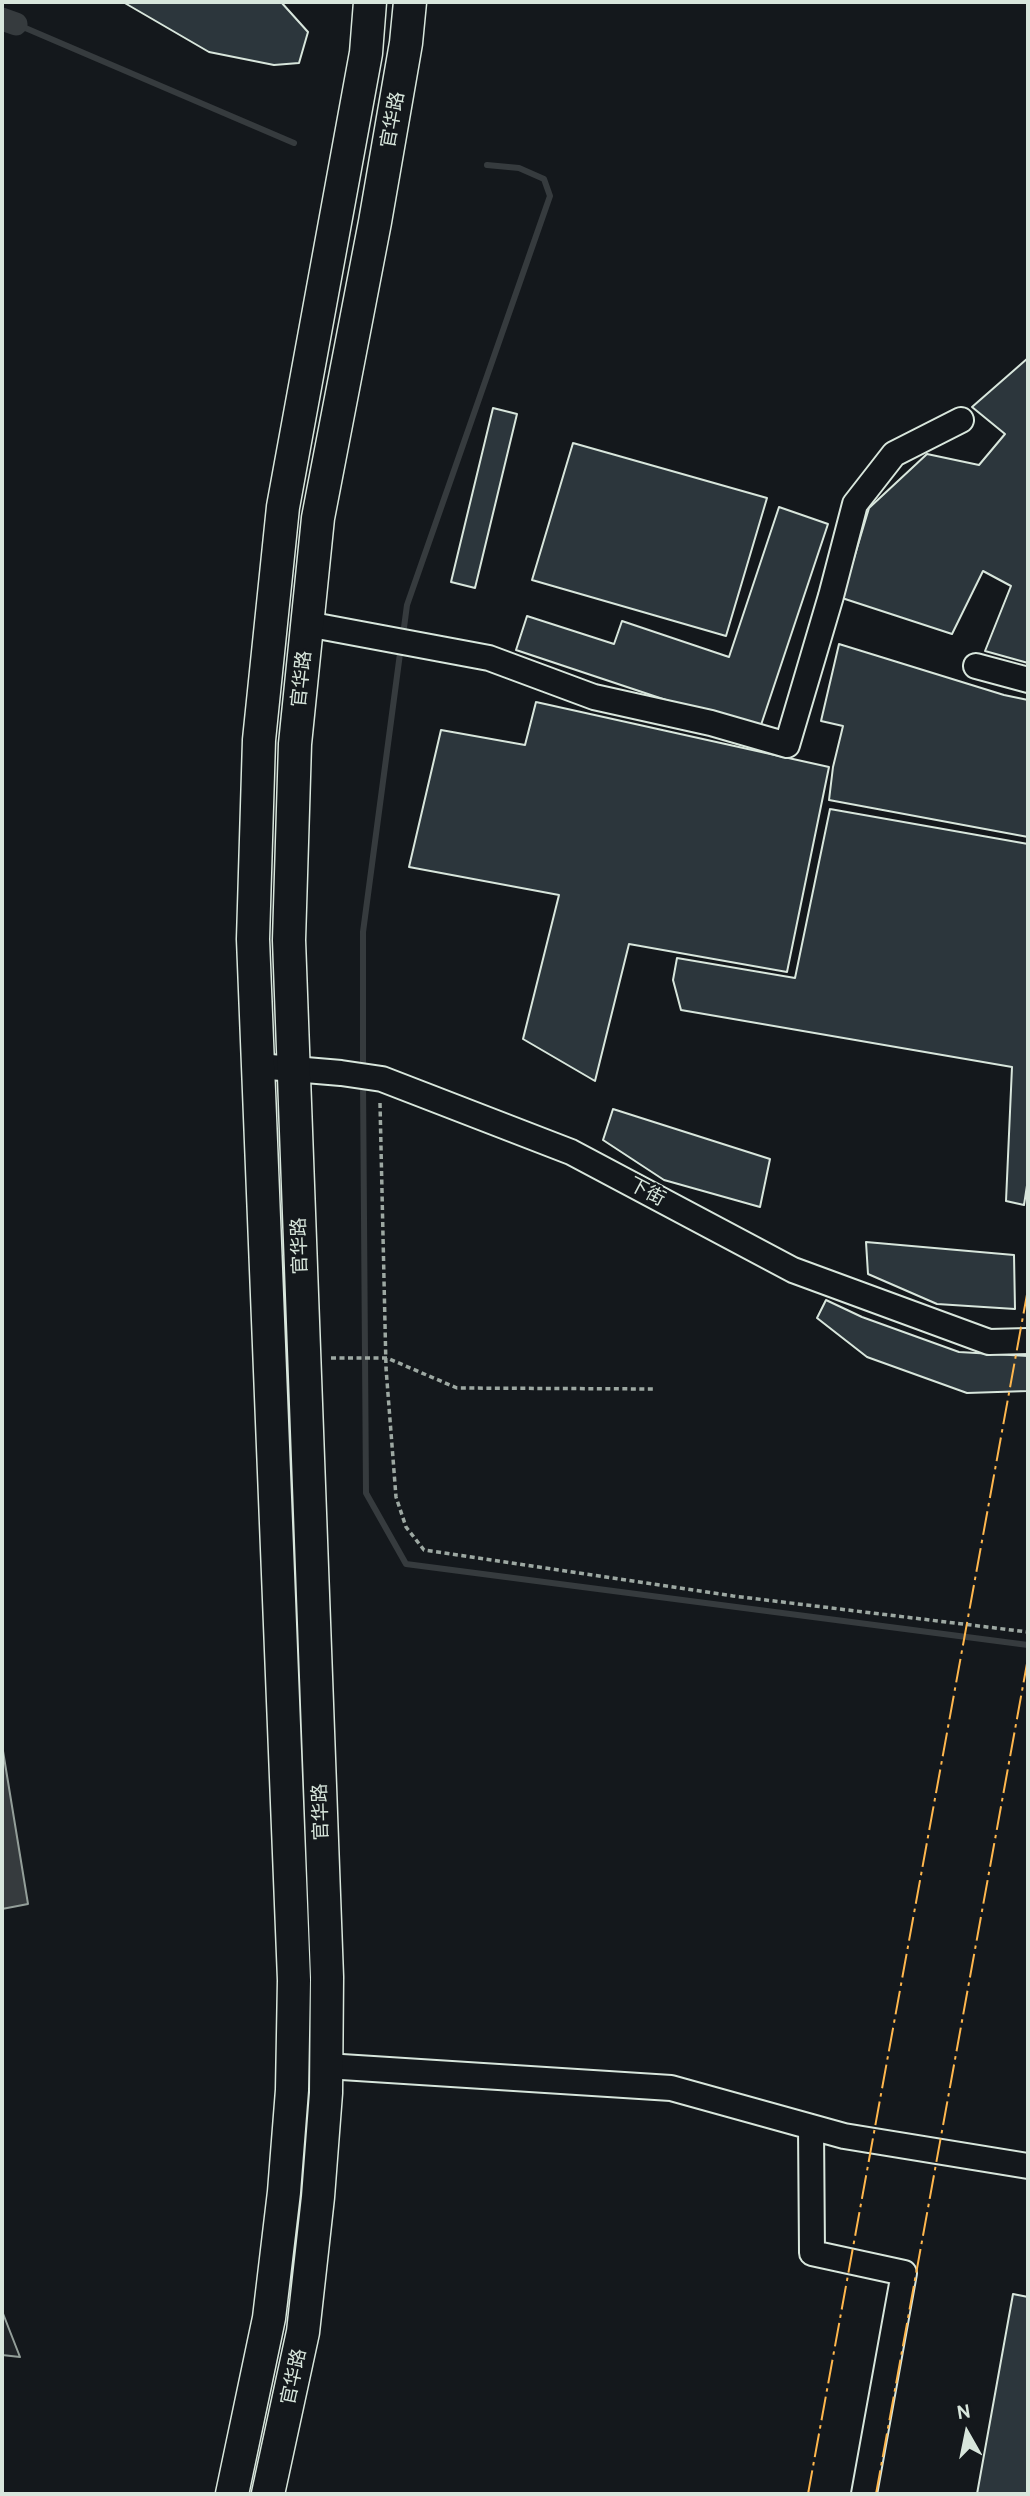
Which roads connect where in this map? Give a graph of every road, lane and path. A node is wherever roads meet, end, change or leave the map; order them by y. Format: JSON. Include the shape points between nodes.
{"nodes":[{"id":1,"x":410,"y":2,"type":"edge"},
{"id":2,"x":421,"y":2,"type":"edge"},
{"id":3,"x":366,"y":11,"type":"edge"},
{"id":4,"x":407,"y":43,"type":"junction"},
{"id":5,"x":961,"y":420,"type":"dead end"},
{"id":6,"x":307,"y":624,"type":"junction"},
{"id":7,"x":976,"y":666,"type":"dead end"},
{"id":8,"x":1028,"y":680,"type":"edge"},
{"id":9,"x":258,"y":1066,"type":"junction"},
{"id":10,"x":294,"y":1069,"type":"junction"},
{"id":11,"x":382,"y":1079,"type":"junction"},
{"id":12,"x":1028,"y":1337,"type":"edge"},
{"id":13,"x":304,"y":1358,"type":"junction"},
{"id":14,"x":387,"y":1358,"type":"junction"},
{"id":15,"x":655,"y":1389,"type":"dead end"},
{"id":16,"x":1028,"y":1632,"type":"edge"},
{"id":17,"x":326,"y":2066,"type":"junction"},
{"id":18,"x":811,"y":2127,"type":"junction"},
{"id":19,"x":1028,"y":2165,"type":"edge"},
{"id":20,"x":232,"y":2494,"type":"edge"},
{"id":21,"x":268,"y":2494,"type":"edge"},
{"id":22,"x":864,"y":2494,"type":"edge"}],
"edges":[{"from":1,"to":4,"type":"main road","name":"官华路"},
{"from":2,"to":4,"type":"main road"},
{"from":3,"to":9,"type":"main road","name":"官华路","via":[[366,53],[283,507],[259,740],[253,939]]},
{"from":4,"to":6,"type":"main road","name":"官华路","via":[[325,472]]},
{"from":5,"to":6,"type":"street","via":[[894,454],[855,504],[787,745],[594,697],[489,658]]},
{"from":6,"to":10,"type":"main road","name":"官华路","via":[[295,744],[290,926]]},
{"from":7,"to":8,"type":"street"},
{"from":9,"to":10,"type":"street","name":"下街"},
{"from":9,"to":20,"type":"main road","name":"官华路","via":[[294,1980],[293,2062],[269,2318]]},
{"from":10,"to":11,"type":"street","name":"下街"},
{"from":10,"to":13,"type":"main road","name":"官华路"},
{"from":11,"to":12,"type":"street","name":"下街","via":[[571,1152],[793,1270],[989,1342]]},
{"from":11,"to":14,"type":"path"},
{"from":13,"to":14,"type":"path"},
{"from":13,"to":17,"type":"main road","name":"官华路"},
{"from":14,"to":15,"type":"path","via":[[457,1388]]},
{"from":14,"to":16,"type":"path","via":[[396,1497],[406,1527],[424,1550]]},
{"from":17,"to":18,"type":"street","via":[[671,2088]]},
{"from":17,"to":21,"type":"main road","name":"官华路","via":[[303,2332]]},
{"from":18,"to":19,"type":"street"},
{"from":18,"to":22,"type":"street","via":[[812,2253],[904,2273]]}]}
